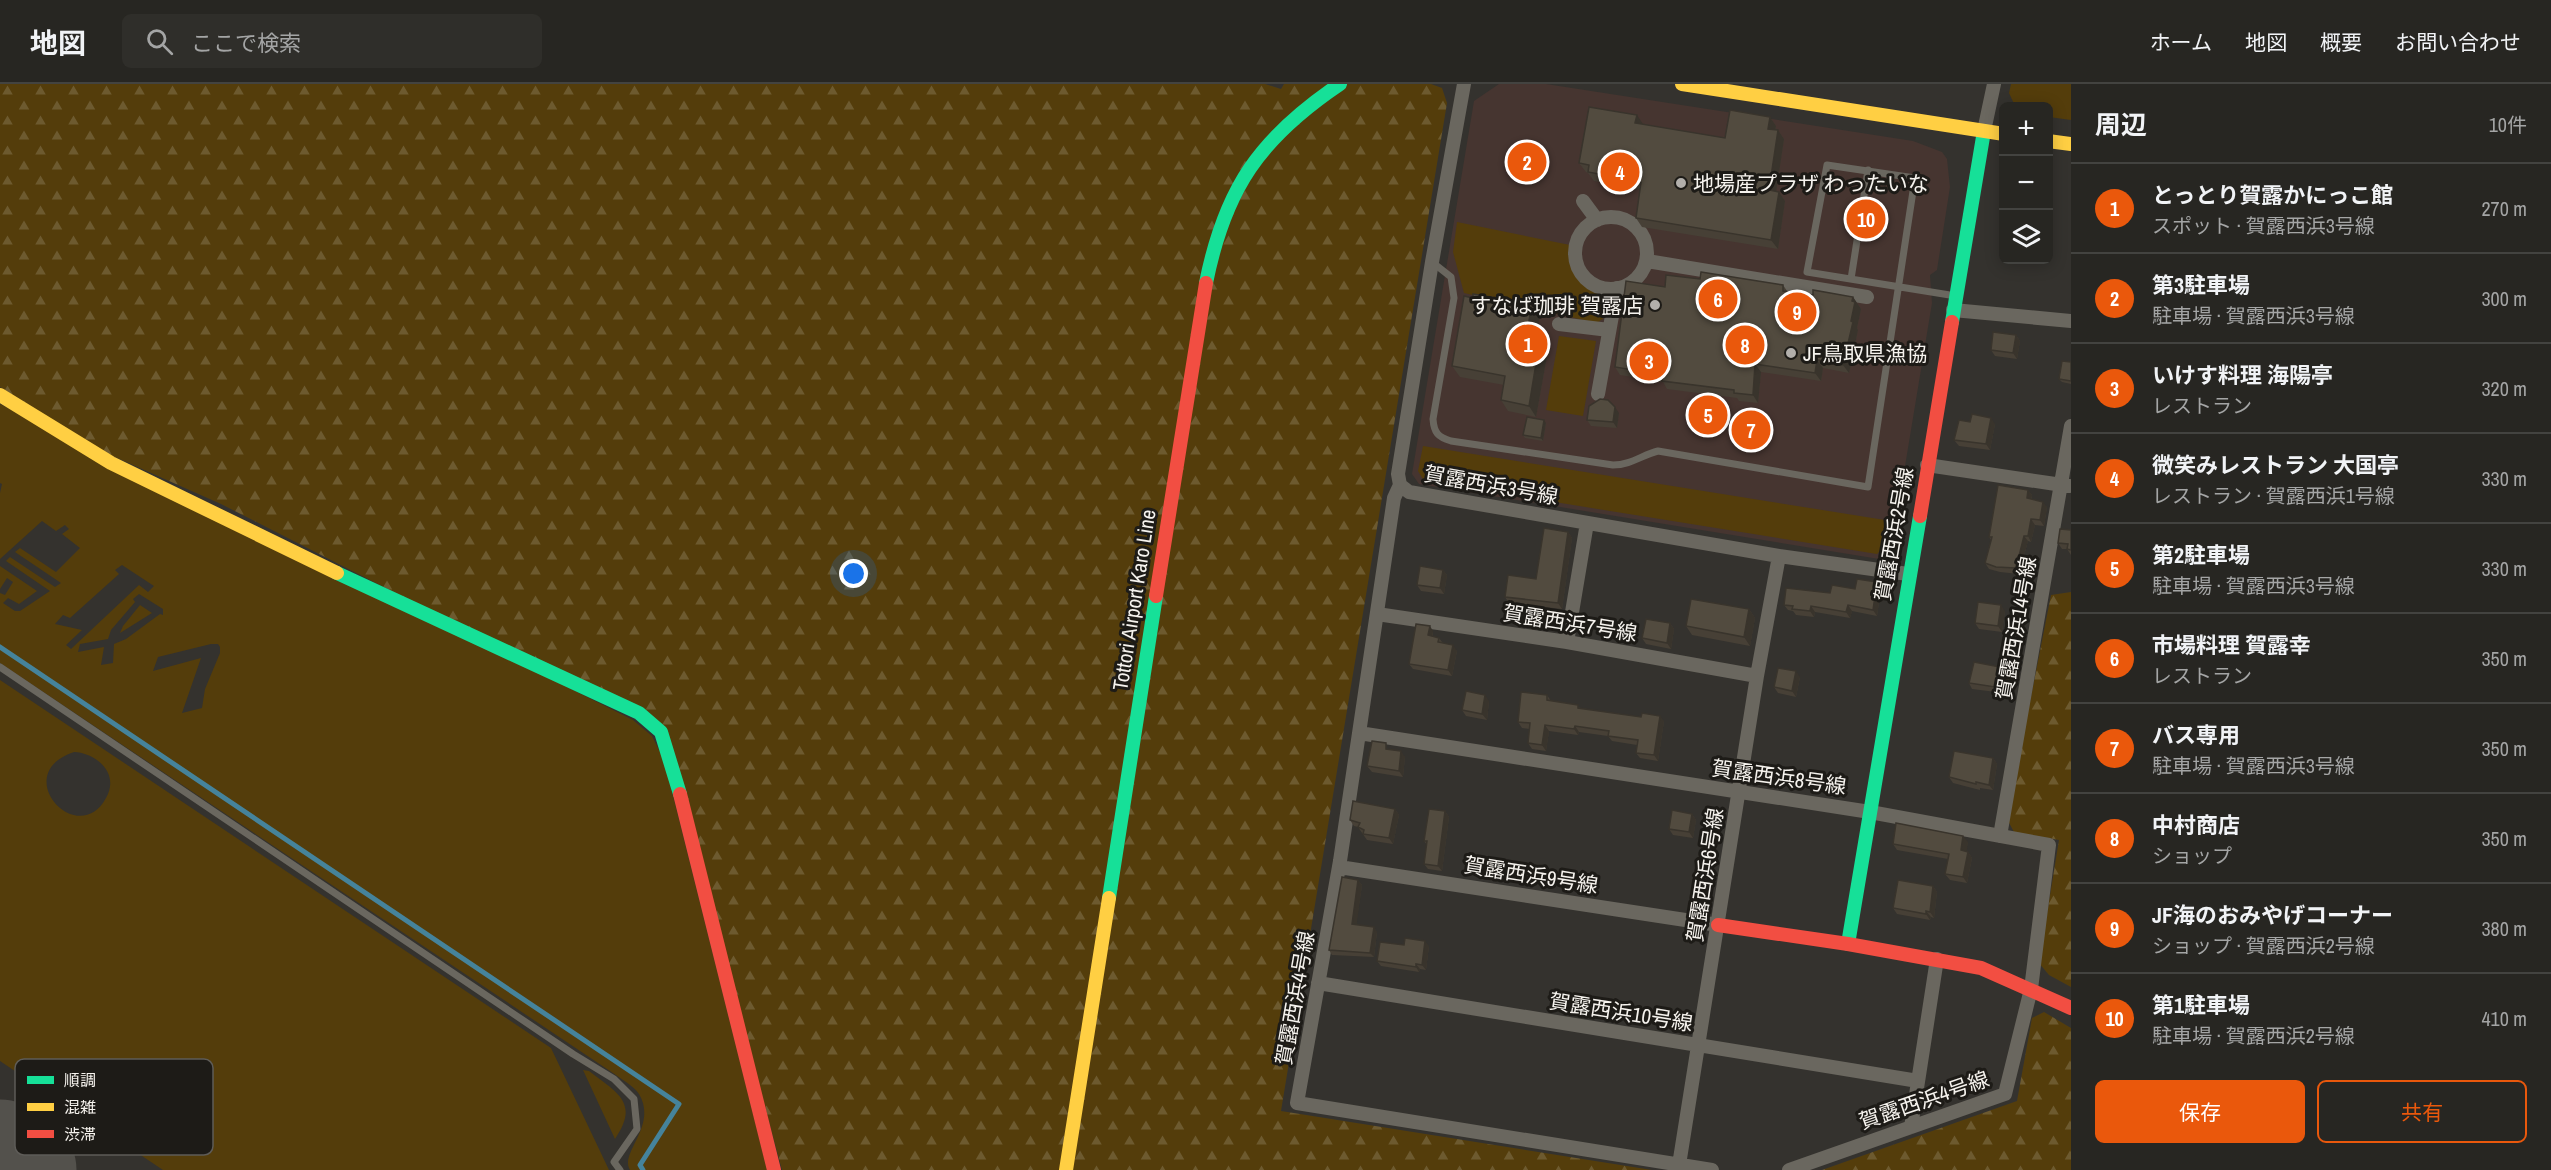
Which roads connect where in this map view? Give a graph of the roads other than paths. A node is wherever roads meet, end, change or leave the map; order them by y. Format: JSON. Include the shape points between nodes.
{"nodes":[{"id":1,"x":1340,"y":84,"type":"edge"},
{"id":2,"x":1464,"y":84,"type":"edge"},
{"id":3,"x":1682,"y":84,"type":"edge"},
{"id":4,"x":1994,"y":84,"type":"edge"},
{"id":5,"x":1984,"y":131,"type":"junction"},
{"id":6,"x":1999,"y":133,"type":"edge"},
{"id":7,"x":2053,"y":142,"type":"edge"},
{"id":8,"x":2071,"y":144,"type":"edge"},
{"id":9,"x":1868,"y":170,"type":"junction"},
{"id":10,"x":1583,"y":201,"type":"dead end"},
{"id":11,"x":1597,"y":220,"type":"junction"},
{"id":12,"x":1647,"y":261,"type":"junction"},
{"id":13,"x":1432,"y":262,"type":"junction"},
{"id":14,"x":1851,"y":279,"type":"junction"},
{"id":15,"x":1897,"y":287,"type":"junction"},
{"id":16,"x":1617,"y":288,"type":"junction"},
{"id":17,"x":1867,"y":297,"type":"dead end"},
{"id":18,"x":1955,"y":303,"type":"junction"},
{"id":19,"x":2071,"y":321,"type":"edge"},
{"id":20,"x":1559,"y":324,"type":"dead end"},
{"id":21,"x":1609,"y":330,"type":"junction"},
{"id":22,"x":1598,"y":394,"type":"dead end"},
{"id":23,"x":0,"y":395,"type":"edge"},
{"id":24,"x":2071,"y":426,"type":"edge"},
{"id":25,"x":1927,"y":465,"type":"junction"},
{"id":26,"x":1400,"y":485,"type":"junction"},
{"id":27,"x":2066,"y":486,"type":"edge"},
{"id":28,"x":1587,"y":523,"type":"junction"},
{"id":29,"x":1779,"y":556,"type":"junction"},
{"id":30,"x":1908,"y":574,"type":"junction"},
{"id":31,"x":1377,"y":614,"type":"junction"},
{"id":32,"x":1567,"y":642,"type":"junction"},
{"id":33,"x":0,"y":667,"type":"edge"},
{"id":34,"x":1757,"y":676,"type":"junction"},
{"id":35,"x":1359,"y":733,"type":"junction"},
{"id":36,"x":1739,"y":793,"type":"junction"},
{"id":37,"x":1870,"y":812,"type":"junction"},
{"id":38,"x":2000,"y":836,"type":"junction"},
{"id":39,"x":1339,"y":867,"type":"junction"},
{"id":40,"x":1718,"y":925,"type":"junction"},
{"id":41,"x":1848,"y":944,"type":"junction"},
{"id":42,"x":1937,"y":959,"type":"junction"},
{"id":43,"x":1318,"y":983,"type":"junction"},
{"id":44,"x":2031,"y":989,"type":"junction"},
{"id":45,"x":2071,"y":1008,"type":"edge"},
{"id":46,"x":1698,"y":1046,"type":"junction"},
{"id":47,"x":1918,"y":1081,"type":"junction"},
{"id":48,"x":1911,"y":1127,"type":"junction"},
{"id":49,"x":1679,"y":1165,"type":"junction"},
{"id":50,"x":620,"y":1170,"type":"edge"},
{"id":51,"x":774,"y":1170,"type":"edge"},
{"id":52,"x":1066,"y":1170,"type":"edge"},
{"id":53,"x":1712,"y":1170,"type":"edge"},
{"id":54,"x":1789,"y":1170,"type":"edge"}],
"edges":[{"from":1,"to":52,"type":"street","name":"Tottori Airport Karo Line","via":[[1283,126],[1249,166],[1226,208],[1212,254]]},
{"from":2,"to":13,"type":"street","name":"賀露西浜3号線"},
{"from":3,"to":5,"type":"street"},
{"from":4,"to":5,"type":"street"},
{"from":5,"to":6,"type":"street"},
{"from":5,"to":18,"type":"street","name":"賀露西浜2号線"},
{"from":7,"to":8,"type":"street"},
{"from":9,"to":14,"type":"lane"},
{"from":9,"to":14,"type":"lane","via":[[1827,165],[1807,272]]},
{"from":9,"to":15,"type":"lane","via":[[1915,178]]},
{"from":10,"to":11,"type":"street"},
{"from":11,"to":12,"type":"street","via":[[1615,217],[1637,227],[1644,237]]},
{"from":11,"to":16,"type":"street","via":[[1577,240],[1576,262],[1589,282]]},
{"from":12,"to":16,"type":"street","via":[[1634,281]]},
{"from":12,"to":17,"type":"street"},
{"from":13,"to":15,"type":"lane","via":[[1450,277],[1454,298],[1433,419],[1440,438],[1613,465],[1628,465],[1658,451],[1868,487]]},
{"from":13,"to":26,"type":"street","name":"賀露西浜3号線","via":[[1398,474]]},
{"from":14,"to":15,"type":"lane"},
{"from":15,"to":18,"type":"lane"},
{"from":16,"to":21,"type":"street"},
{"from":18,"to":19,"type":"street"},
{"from":18,"to":25,"type":"street","name":"賀露西浜2号線"},
{"from":20,"to":21,"type":"street"},
{"from":21,"to":22,"type":"street"},
{"from":23,"to":51,"type":"street","via":[[111,463],[424,615],[610,698],[639,713],[661,732],[679,788]]},
{"from":24,"to":27,"type":"street","name":"賀露西浜14号線"},
{"from":25,"to":27,"type":"street"},
{"from":25,"to":30,"type":"street","name":"賀露西浜2号線"},
{"from":26,"to":28,"type":"street","name":"賀露西浜3号線","via":[[1409,492]]},
{"from":26,"to":31,"type":"street","name":"賀露西浜4号線","via":[[1394,498]]},
{"from":27,"to":38,"type":"street","name":"賀露西浜14号線"},
{"from":28,"to":29,"type":"street","name":"賀露西浜3号線"},
{"from":28,"to":32,"type":"street"},
{"from":29,"to":30,"type":"street","name":"賀露西浜3号線"},
{"from":29,"to":34,"type":"street","name":"賀露西浜6号線"},
{"from":30,"to":37,"type":"street","name":"賀露西浜2号線"},
{"from":31,"to":32,"type":"street","name":"賀露西浜7号線"},
{"from":31,"to":35,"type":"street","name":"賀露西浜4号線"},
{"from":32,"to":34,"type":"street","name":"賀露西浜7号線"},
{"from":33,"to":50,"type":"lane","via":[[614,1079],[634,1100],[638,1129],[614,1162]]},
{"from":34,"to":36,"type":"street","name":"賀露西浜6号線"},
{"from":35,"to":36,"type":"street","name":"賀露西浜8号線"},
{"from":35,"to":39,"type":"street","name":"賀露西浜4号線"},
{"from":36,"to":37,"type":"street","name":"賀露西浜8号線"},
{"from":36,"to":40,"type":"street","name":"賀露西浜6号線"},
{"from":37,"to":38,"type":"street","name":"賀露西浜8号線"},
{"from":37,"to":41,"type":"street","name":"賀露西浜2号線"},
{"from":38,"to":44,"type":"street","name":"賀露西浜8号線","via":[[2049,845]]},
{"from":39,"to":40,"type":"street","name":"賀露西浜9号線"},
{"from":39,"to":43,"type":"street","name":"賀露西浜4号線"},
{"from":40,"to":41,"type":"street"},
{"from":40,"to":46,"type":"street","name":"賀露西浜6号線"},
{"from":41,"to":42,"type":"street"},
{"from":42,"to":44,"type":"street","via":[[1981,968]]},
{"from":42,"to":47,"type":"street"},
{"from":43,"to":46,"type":"street","name":"賀露西浜10号線"},
{"from":43,"to":49,"type":"street","name":"賀露西浜4号線","via":[[1297,1103]]},
{"from":44,"to":45,"type":"street"},
{"from":44,"to":48,"type":"street","name":"賀露西浜4号線","via":[[2006,1094]]},
{"from":46,"to":47,"type":"street","name":"賀露西浜10号線"},
{"from":46,"to":49,"type":"street","name":"賀露西浜6号線"},
{"from":47,"to":48,"type":"street"},
{"from":48,"to":54,"type":"street","name":"賀露西浜4号線"},
{"from":49,"to":53,"type":"street","name":"賀露西浜4号線"}]}
